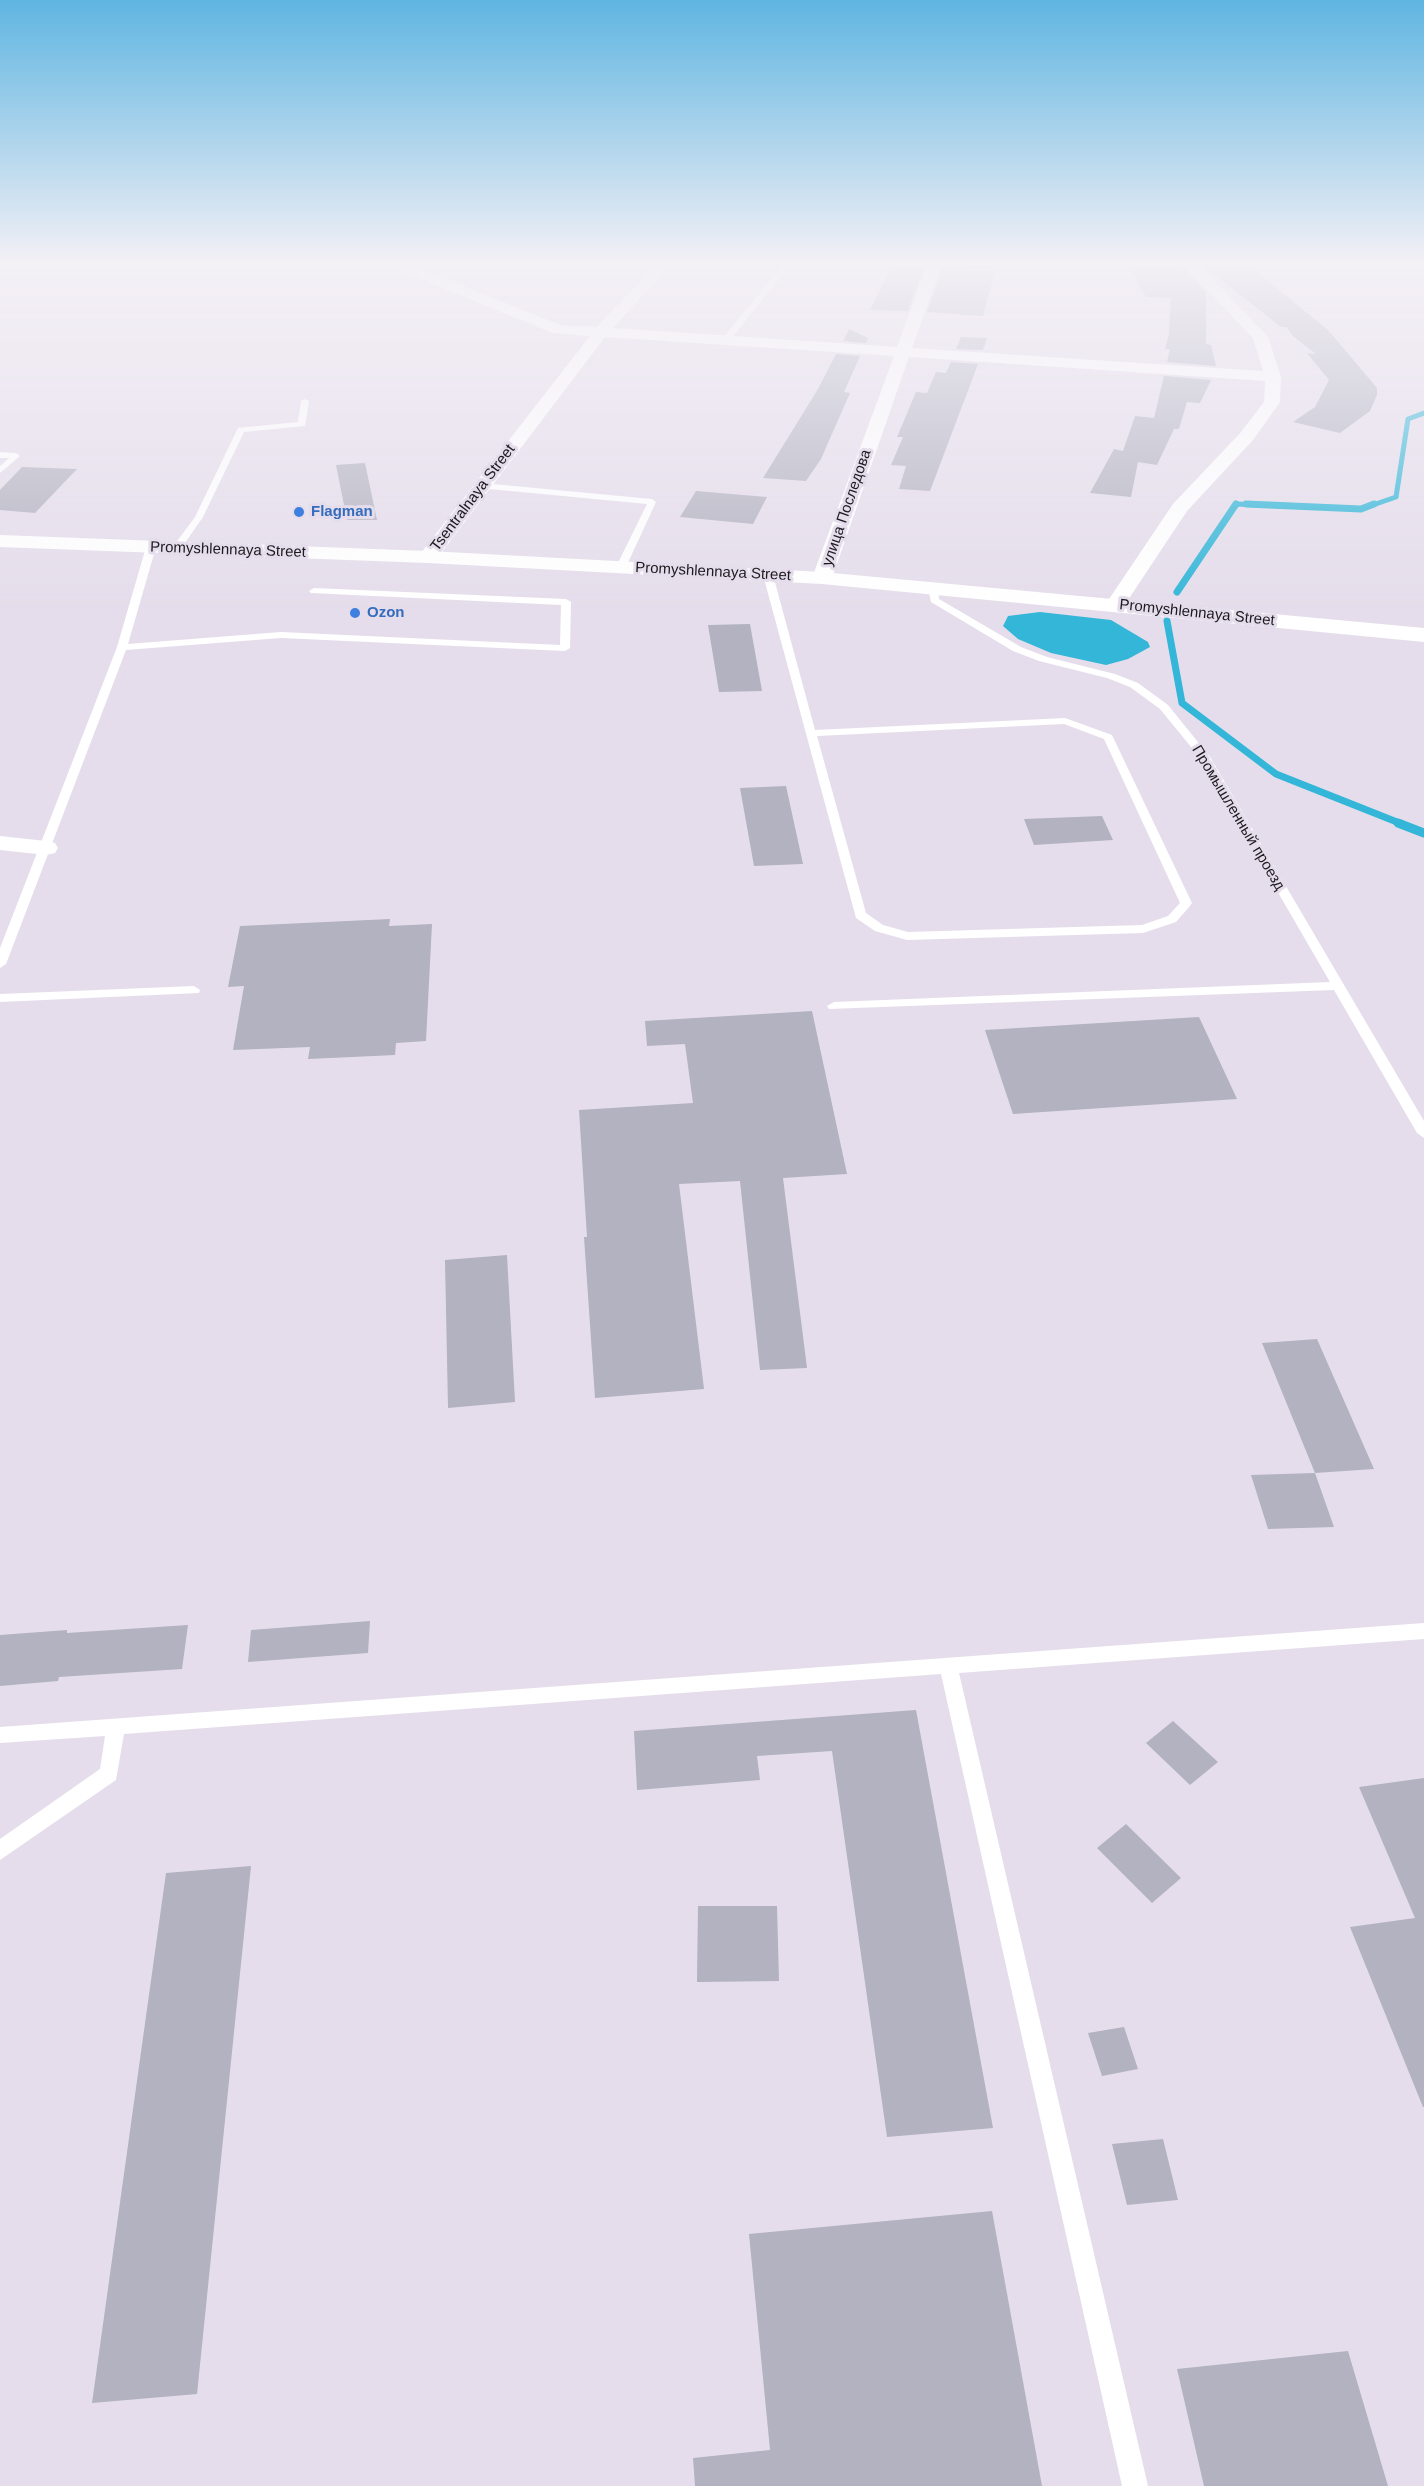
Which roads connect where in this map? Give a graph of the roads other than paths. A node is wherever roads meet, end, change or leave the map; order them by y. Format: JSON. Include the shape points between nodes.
{"nodes":[{"id":1,"x":566,"y":377,"type":"edge"},
{"id":2,"x":893,"y":377,"type":"edge"},
{"id":3,"x":1273,"y":377,"type":"edge"},
{"id":4,"x":305,"y":401,"type":"dead end"},
{"id":5,"x":0,"y":455,"type":"edge"},
{"id":6,"x":0,"y":470,"type":"edge"},
{"id":7,"x":482,"y":486,"type":"junction"},
{"id":8,"x":0,"y":541,"type":"edge"},
{"id":9,"x":151,"y":547,"type":"junction"},
{"id":10,"x":177,"y":548,"type":"junction"},
{"id":11,"x":428,"y":557,"type":"junction"},
{"id":12,"x":621,"y":567,"type":"junction"},
{"id":13,"x":768,"y":575,"type":"junction"},
{"id":14,"x":822,"y":578,"type":"junction"},
{"id":15,"x":933,"y":588,"type":"junction"},
{"id":16,"x":314,"y":591,"type":"dead end"},
{"id":17,"x":1115,"y":605,"type":"junction"},
{"id":18,"x":1424,"y":635,"type":"edge"},
{"id":19,"x":122,"y":646,"type":"junction"},
{"id":20,"x":811,"y":733,"type":"junction"},
{"id":21,"x":0,"y":843,"type":"edge"},
{"id":22,"x":46,"y":848,"type":"junction"},
{"id":23,"x":0,"y":964,"type":"edge"},
{"id":24,"x":1338,"y":986,"type":"junction"},
{"id":25,"x":194,"y":990,"type":"dead end"},
{"id":26,"x":0,"y":998,"type":"edge"},
{"id":27,"x":834,"y":1006,"type":"dead end"},
{"id":28,"x":1424,"y":1133,"type":"edge"},
{"id":29,"x":1424,"y":1631,"type":"edge"},
{"id":30,"x":948,"y":1665,"type":"junction"},
{"id":31,"x":116,"y":1726,"type":"junction"},
{"id":32,"x":0,"y":1735,"type":"edge"},
{"id":33,"x":0,"y":1851,"type":"edge"},
{"id":34,"x":1135,"y":2486,"type":"edge"}],
"edges":[{"from":1,"to":7,"type":"street","name":"Tsentralnaya Street"},
{"from":2,"to":14,"type":"street","name":"улица Последова"},
{"from":3,"to":17,"type":"street","via":[[1272,402],[1247,436],[1180,508]]},
{"from":4,"to":10,"type":"lane","via":[[302,423],[241,430],[199,517]]},
{"from":5,"to":6,"type":"lane","via":[[16,456]]},
{"from":7,"to":11,"type":"street","name":"Tsentralnaya Street"},
{"from":7,"to":12,"type":"lane","via":[[652,502]]},
{"from":8,"to":9,"type":"main road","name":"Promyshlennaya Street"},
{"from":9,"to":10,"type":"main road","name":"Promyshlennaya Street"},
{"from":9,"to":19,"type":"lane"},
{"from":10,"to":11,"type":"main road","name":"Promyshlennaya Street"},
{"from":11,"to":12,"type":"main road","name":"Promyshlennaya Street"},
{"from":12,"to":13,"type":"main road","name":"Promyshlennaya Street"},
{"from":13,"to":14,"type":"main road","name":"Promyshlennaya Street"},
{"from":13,"to":20,"type":"lane"},
{"from":14,"to":15,"type":"main road","name":"Promyshlennaya Street"},
{"from":15,"to":17,"type":"main road","name":"Promyshlennaya Street"},
{"from":15,"to":24,"type":"lane","name":"Промышленный проезд","via":[[934,600],[1017,649],[1134,685],[1164,707],[1205,757]]},
{"from":16,"to":19,"type":"lane","via":[[566,602],[565,648],[281,635]]},
{"from":17,"to":18,"type":"main road","name":"Promyshlennaya Street"},
{"from":19,"to":22,"type":"lane"},
{"from":20,"to":20,"type":"lane","via":[[860,915],[879,928],[907,936],[1143,929],[1172,919],[1186,903],[1108,737],[1065,721]]},
{"from":21,"to":22,"type":"street"},
{"from":22,"to":23,"type":"lane"},
{"from":24,"to":27,"type":"lane"},
{"from":24,"to":28,"type":"lane","name":"Промышленный проезд"},
{"from":25,"to":26,"type":"lane"},
{"from":29,"to":30,"type":"lane"},
{"from":30,"to":31,"type":"lane"},
{"from":30,"to":34,"type":"lane"},
{"from":31,"to":32,"type":"lane"},
{"from":31,"to":33,"type":"lane","via":[[109,1774]]}]}
